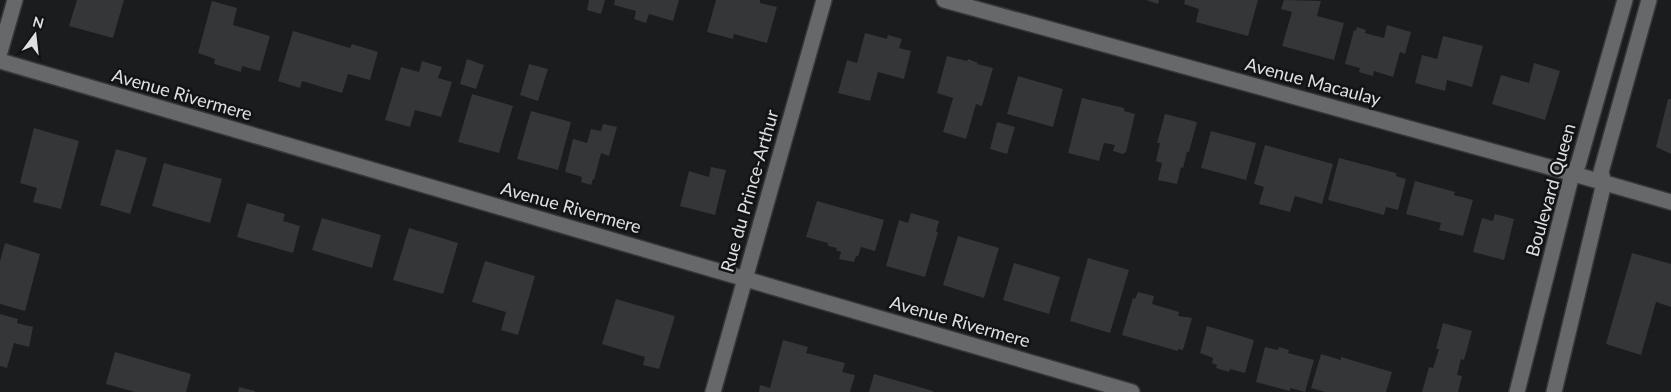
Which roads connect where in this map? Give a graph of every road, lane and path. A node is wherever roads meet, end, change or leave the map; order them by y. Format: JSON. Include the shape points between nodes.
{"nodes":[{"id":1,"x":15,"y":0,"type":"edge"},
{"id":2,"x":824,"y":0,"type":"edge"},
{"id":3,"x":944,"y":0,"type":"edge"},
{"id":4,"x":1625,"y":0,"type":"edge"},
{"id":5,"x":1649,"y":0,"type":"edge"},
{"id":6,"x":0,"y":52,"type":"edge"},
{"id":7,"x":0,"y":60,"type":"edge"},
{"id":8,"x":1572,"y":174,"type":"junction"},
{"id":9,"x":1604,"y":183,"type":"junction"},
{"id":10,"x":1671,"y":202,"type":"edge"},
{"id":11,"x":745,"y":278,"type":"junction"},
{"id":12,"x":713,"y":392,"type":"edge"},
{"id":13,"x":1132,"y":392,"type":"edge"},
{"id":14,"x":1517,"y":392,"type":"edge"},
{"id":15,"x":1554,"y":392,"type":"edge"}],
"edges":[{"from":1,"to":6,"type":"street"},
{"from":2,"to":11,"type":"street","name":"Rue du Prince-Arthur"},
{"from":3,"to":8,"type":"street","name":"Avenue Macaulay"},
{"from":4,"to":8,"type":"street","name":"Boulevard Queen","via":[[1578,165]]},
{"from":5,"to":9,"type":"street","via":[[1601,172]]},
{"from":7,"to":11,"type":"street","name":"Avenue Rivermere"},
{"from":8,"to":9,"type":"street","name":"Avenue Macaulay"},
{"from":8,"to":14,"type":"street","name":"Boulevard Queen"},
{"from":9,"to":10,"type":"street","name":"Avenue Macaulay"},
{"from":9,"to":15,"type":"street"},
{"from":11,"to":12,"type":"street","name":"Rue du Prince-Arthur"},
{"from":11,"to":13,"type":"street","name":"Avenue Rivermere"}]}
